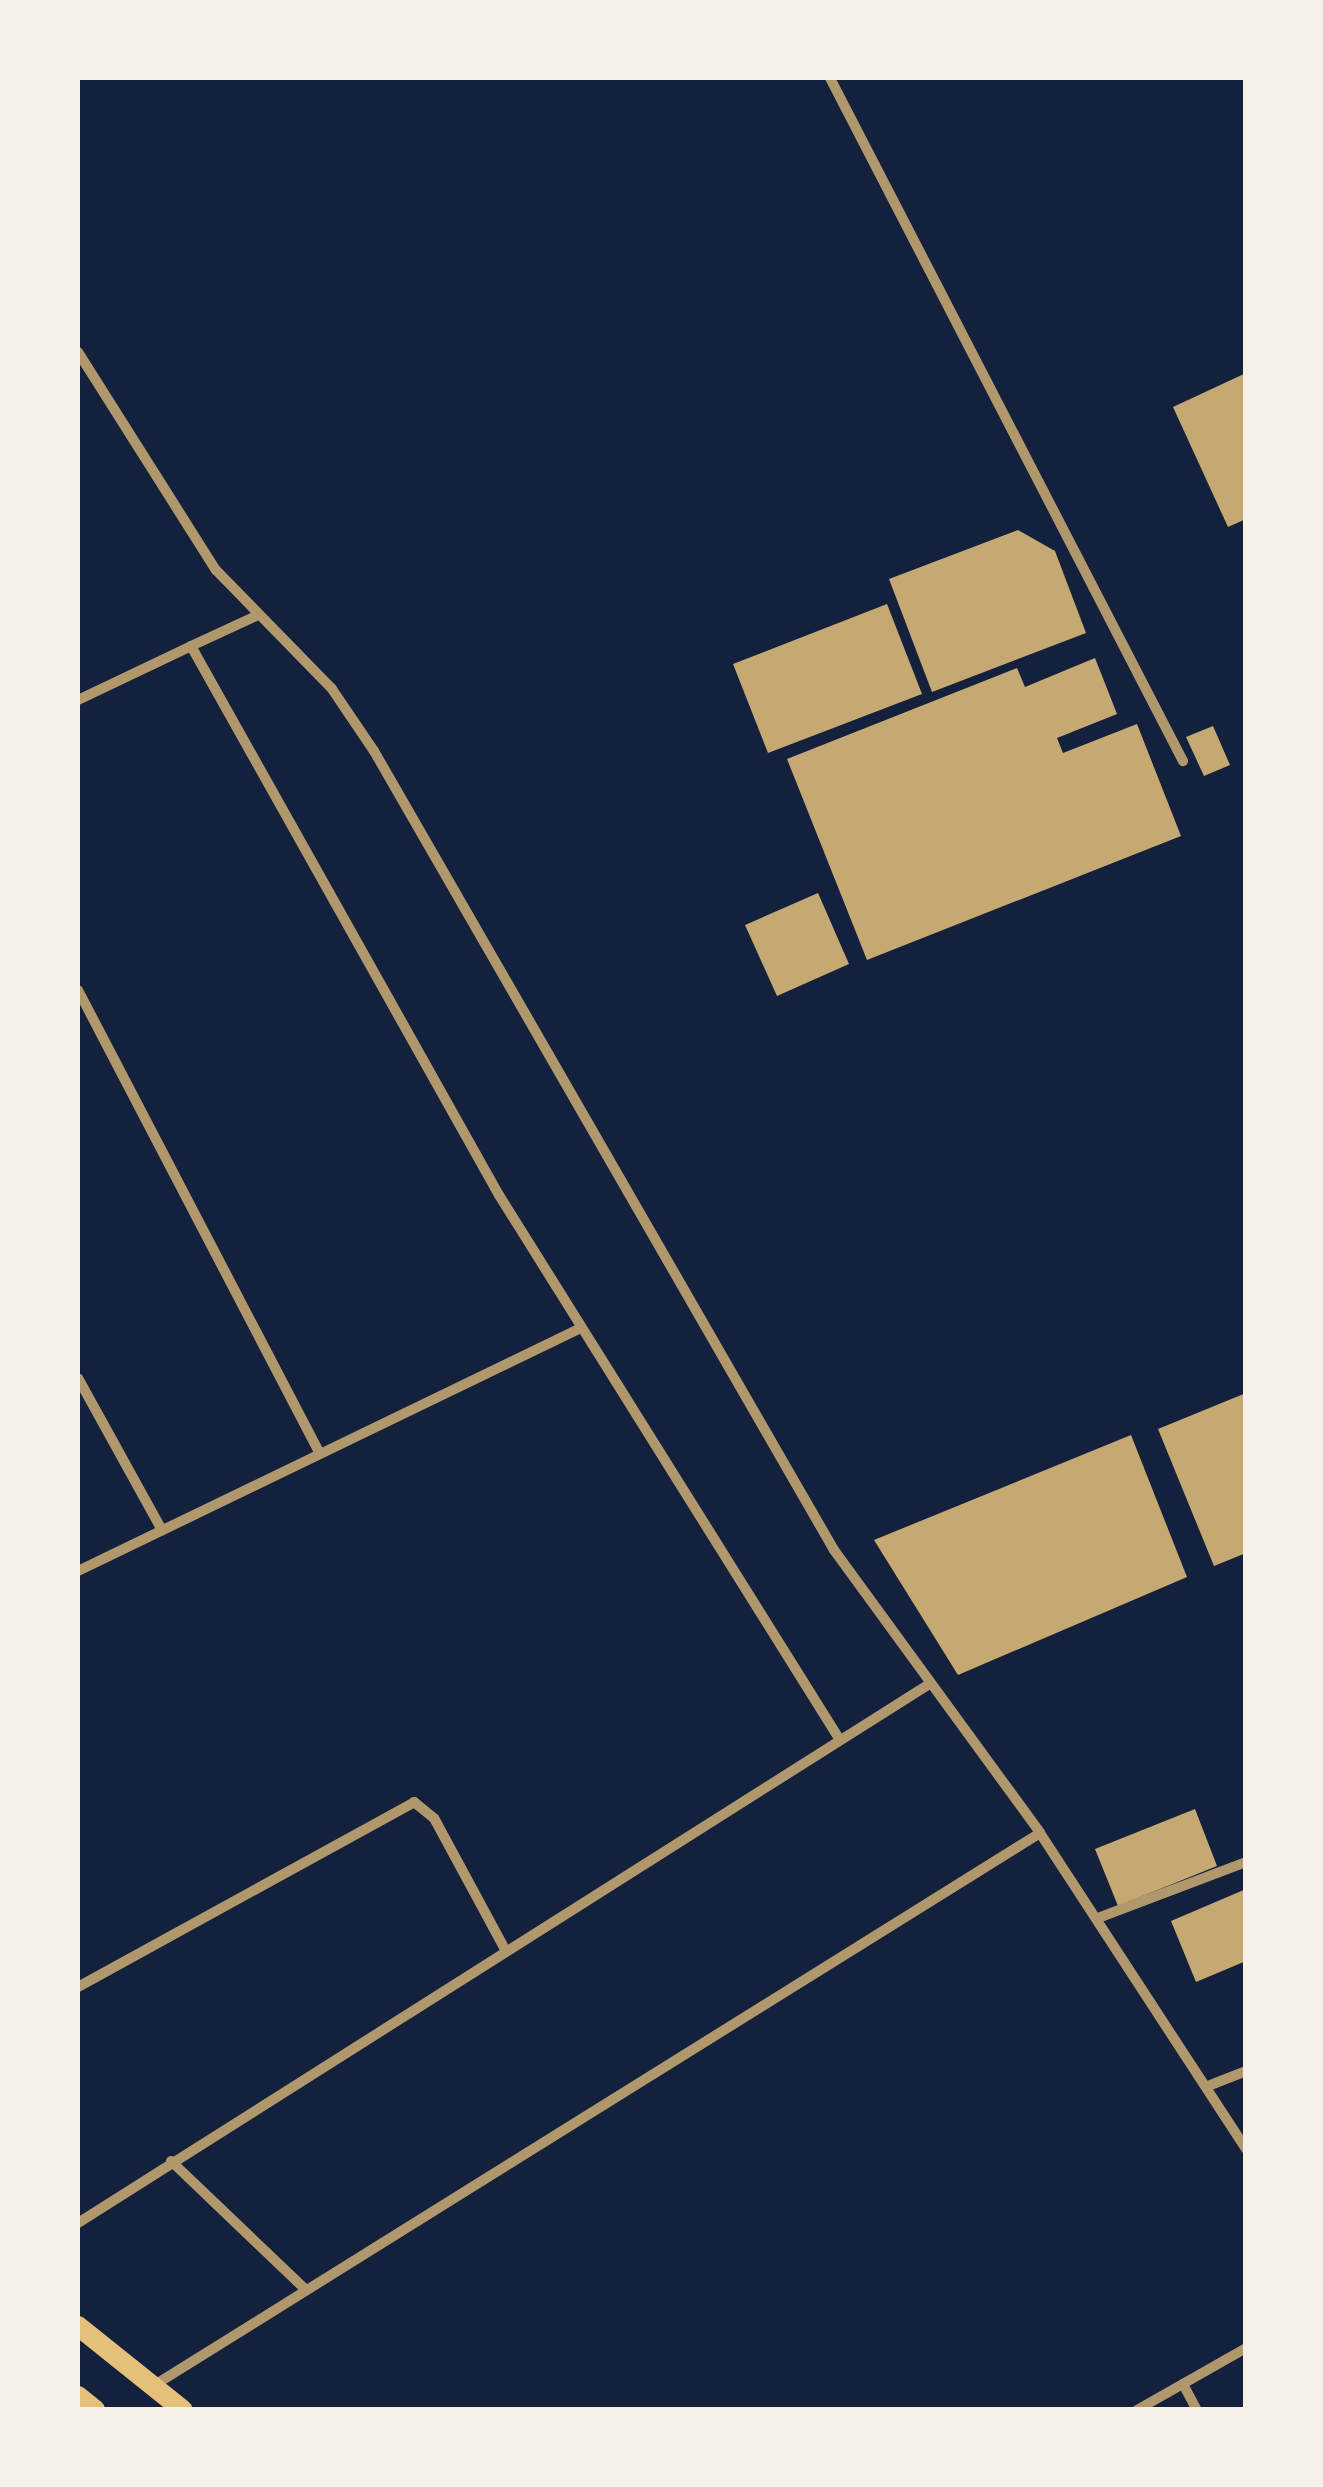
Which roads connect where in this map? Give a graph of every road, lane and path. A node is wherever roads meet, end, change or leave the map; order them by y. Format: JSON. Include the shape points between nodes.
{"nodes":[{"id":1,"x":830,"y":78,"type":"edge"},
{"id":2,"x":78,"y":352,"type":"edge"},
{"id":3,"x":256,"y":616,"type":"junction"},
{"id":4,"x":192,"y":646,"type":"junction"},
{"id":5,"x":78,"y":700,"type":"edge"},
{"id":6,"x":1183,"y":761,"type":"dead end"},
{"id":7,"x":78,"y":990,"type":"edge"},
{"id":8,"x":581,"y":1328,"type":"junction"},
{"id":9,"x":78,"y":1378,"type":"edge"},
{"id":10,"x":320,"y":1452,"type":"junction"},
{"id":11,"x":162,"y":1530,"type":"junction"},
{"id":12,"x":78,"y":1571,"type":"edge"},
{"id":13,"x":926,"y":1686,"type":"junction"},
{"id":14,"x":840,"y":1740,"type":"junction"},
{"id":15,"x":1040,"y":1833,"type":"junction"},
{"id":16,"x":1246,"y":1862,"type":"edge"},
{"id":17,"x":1098,"y":1918,"type":"junction"},
{"id":18,"x":506,"y":1951,"type":"junction"},
{"id":19,"x":78,"y":1987,"type":"edge"},
{"id":20,"x":1246,"y":2071,"type":"edge"},
{"id":21,"x":1208,"y":2086,"type":"junction"},
{"id":22,"x":1246,"y":2149,"type":"edge"},
{"id":23,"x":172,"y":2161,"type":"junction"},
{"id":24,"x":78,"y":2224,"type":"edge"},
{"id":25,"x":306,"y":2290,"type":"junction"},
{"id":26,"x":78,"y":2326,"type":"edge"},
{"id":27,"x":1246,"y":2348,"type":"edge"},
{"id":28,"x":1183,"y":2384,"type":"junction"},
{"id":29,"x":154,"y":2386,"type":"junction"},
{"id":30,"x":78,"y":2396,"type":"edge"},
{"id":31,"x":95,"y":2410,"type":"edge"},
{"id":32,"x":183,"y":2410,"type":"edge"},
{"id":33,"x":1137,"y":2410,"type":"edge"},
{"id":34,"x":1196,"y":2410,"type":"edge"}],
"edges":[{"from":1,"to":6,"type":"street"},
{"from":2,"to":3,"type":"street","via":[[183,522]]},
{"from":3,"to":4,"type":"street"},
{"from":3,"to":13,"type":"street","via":[[332,688],[374,751],[790,1478]]},
{"from":4,"to":5,"type":"street"},
{"from":4,"to":8,"type":"street"},
{"from":7,"to":10,"type":"street"},
{"from":8,"to":10,"type":"street"},
{"from":8,"to":14,"type":"street"},
{"from":9,"to":11,"type":"street"},
{"from":10,"to":11,"type":"street"},
{"from":11,"to":12,"type":"street"},
{"from":13,"to":14,"type":"street"},
{"from":13,"to":15,"type":"street"},
{"from":14,"to":18,"type":"street"},
{"from":15,"to":17,"type":"street"},
{"from":15,"to":25,"type":"street"},
{"from":16,"to":17,"type":"street"},
{"from":17,"to":21,"type":"street"},
{"from":18,"to":19,"type":"street","via":[[434,1818],[414,1802]]},
{"from":18,"to":23,"type":"street"},
{"from":20,"to":21,"type":"street"},
{"from":21,"to":22,"type":"street"},
{"from":23,"to":24,"type":"street"},
{"from":23,"to":25,"type":"street"},
{"from":25,"to":29,"type":"street"},
{"from":26,"to":29,"type":"main road"},
{"from":27,"to":28,"type":"street"},
{"from":28,"to":33,"type":"street"},
{"from":28,"to":34,"type":"street"},
{"from":29,"to":32,"type":"main road"},
{"from":30,"to":31,"type":"main road"}]}
